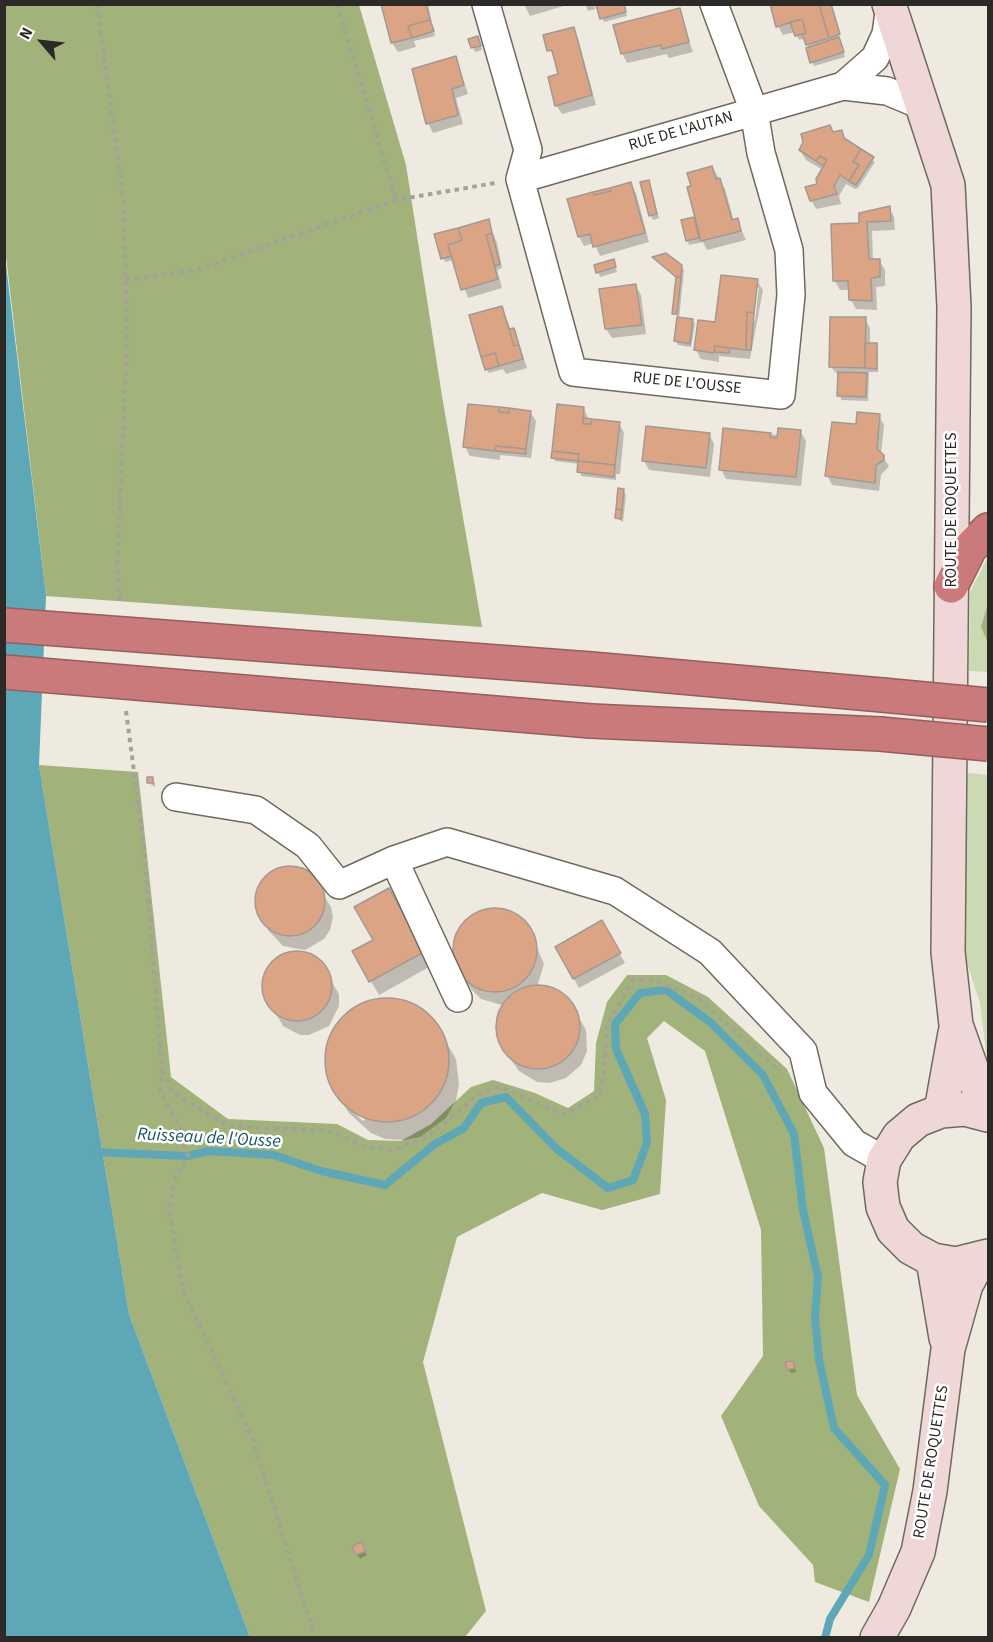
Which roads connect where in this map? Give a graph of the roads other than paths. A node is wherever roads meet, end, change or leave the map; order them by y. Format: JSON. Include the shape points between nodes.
{"nodes":[{"id":1,"x":486,"y":4,"type":"edge"},
{"id":2,"x":714,"y":4,"type":"edge"},
{"id":3,"x":890,"y":5,"type":"edge"},
{"id":4,"x":843,"y":86,"type":"junction"},
{"id":5,"x":923,"y":106,"type":"junction"},
{"id":6,"x":754,"y":111,"type":"junction"},
{"id":7,"x":520,"y":179,"type":"junction"},
{"id":8,"x":988,"y":530,"type":"edge"},
{"id":9,"x":951,"y":586,"type":"junction"},
{"id":10,"x":4,"y":625,"type":"edge"},
{"id":11,"x":4,"y":672,"type":"edge"},
{"id":12,"x":988,"y":705,"type":"edge"},
{"id":13,"x":988,"y":744,"type":"edge"},
{"id":14,"x":176,"y":797,"type":"dead end"},
{"id":15,"x":394,"y":860,"type":"junction"},
{"id":16,"x":458,"y":998,"type":"dead end"},
{"id":17,"x":956,"y":1025,"type":"junction"},
{"id":18,"x":940,"y":1111,"type":"junction"},
{"id":19,"x":988,"y":1115,"type":"edge"},
{"id":20,"x":884,"y":1160,"type":"junction"},
{"id":21,"x":984,"y":1258,"type":"edge"},
{"id":22,"x":933,"y":1260,"type":"junction"},
{"id":23,"x":948,"y":1349,"type":"junction"},
{"id":24,"x":877,"y":1638,"type":"edge"}],
"edges":[{"from":1,"to":7,"type":"street","via":[[528,150]]},
{"from":2,"to":6,"type":"street","name":"RUE DE L'OUSSE"},
{"from":3,"to":4,"type":"street","name":"RUE DE L'AUTAN","via":[[886,34],[875,58]]},
{"from":3,"to":5,"type":"main road","name":"ROUTE DE ROQUETTES"},
{"from":4,"to":5,"type":"street","name":"RUE DE L'AUTAN","via":[[887,91]]},
{"from":4,"to":6,"type":"street","name":"RUE DE L'AUTAN"},
{"from":5,"to":9,"type":"main road","name":"ROUTE DE ROQUETTES","via":[[948,185],[954,307]]},
{"from":6,"to":7,"type":"street","name":"RUE DE L'AUTAN"},
{"from":6,"to":7,"type":"street","name":"RUE DE L'OUSSE","via":[[761,153],[789,250],[791,294],[781,395],[573,372]]},
{"from":8,"to":9,"type":"highway","via":[[970,548]]},
{"from":9,"to":17,"type":"main road","name":"ROUTE DE ROQUETTES","via":[[948,952]]},
{"from":10,"to":12,"type":"highway","bridge":true,"via":[[591,669]]},
{"from":11,"to":13,"type":"highway","bridge":true,"via":[[591,721],[880,734]]},
{"from":14,"to":15,"type":"street","via":[[256,810],[308,846],[339,885]]},
{"from":15,"to":16,"type":"street"},
{"from":15,"to":20,"type":"street","via":[[447,842],[615,891],[710,952],[803,1051],[813,1093],[854,1143]]},
{"from":17,"to":18,"type":"main road","name":"ROUTE DE ROQUETTES"},
{"from":17,"to":19,"type":"main road","name":"ROUTE DE ROQUETTES"},
{"from":18,"to":19,"type":"main road","via":[[965,1109]]},
{"from":18,"to":20,"type":"main road","via":[[918,1120],[898,1136]]},
{"from":20,"to":22,"type":"main road","via":[[880,1182],[883,1207],[893,1230],[911,1248]]},
{"from":21,"to":22,"type":"main road","via":[[956,1264]]},
{"from":21,"to":23,"type":"main road","name":"ROUTE DE ROQUETTES","via":[[966,1285]]},
{"from":22,"to":23,"type":"main road","name":"ROUTE DE ROQUETTES"},
{"from":23,"to":24,"type":"main road","name":"ROUTE DE ROQUETTES","via":[[918,1552]]}]}
